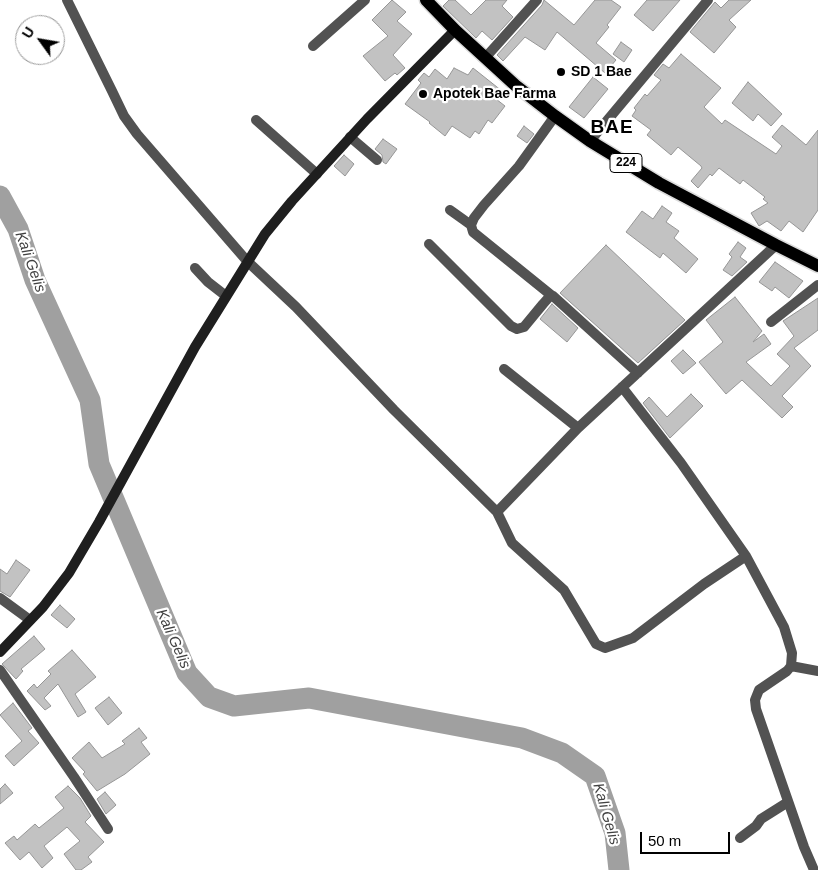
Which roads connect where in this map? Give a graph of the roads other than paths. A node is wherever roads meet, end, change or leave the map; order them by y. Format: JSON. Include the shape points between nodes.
{"nodes":[{"id":1,"x":67,"y":0,"type":"edge"},
{"id":2,"x":365,"y":0,"type":"edge"},
{"id":3,"x":426,"y":0,"type":"edge"},
{"id":4,"x":537,"y":0,"type":"edge"},
{"id":5,"x":708,"y":0,"type":"edge"},
{"id":6,"x":454,"y":30,"type":"junction"},
{"id":7,"x":313,"y":46,"type":"dead end"},
{"id":8,"x":485,"y":58,"type":"junction"},
{"id":9,"x":555,"y":116,"type":"junction"},
{"id":10,"x":256,"y":120,"type":"dead end"},
{"id":11,"x":350,"y":138,"type":"junction"},
{"id":12,"x":590,"y":140,"type":"junction"},
{"id":13,"x":377,"y":160,"type":"dead end"},
{"id":14,"x":316,"y":174,"type":"junction"},
{"id":15,"x":450,"y":210,"type":"dead end"},
{"id":16,"x":472,"y":224,"type":"junction"},
{"id":17,"x":428,"y":244,"type":"dead end"},
{"id":18,"x":776,"y":245,"type":"junction"},
{"id":19,"x":247,"y":261,"type":"junction"},
{"id":20,"x":818,"y":266,"type":"edge"},
{"id":21,"x":195,"y":268,"type":"dead end"},
{"id":22,"x":818,"y":285,"type":"edge"},
{"id":23,"x":551,"y":295,"type":"junction"},
{"id":24,"x":226,"y":296,"type":"junction"},
{"id":25,"x":771,"y":322,"type":"dead end"},
{"id":26,"x":504,"y":369,"type":"dead end"},
{"id":27,"x":638,"y":373,"type":"junction"},
{"id":28,"x":622,"y":387,"type":"junction"},
{"id":29,"x":578,"y":428,"type":"junction"},
{"id":30,"x":498,"y":512,"type":"junction"},
{"id":31,"x":746,"y":556,"type":"junction"},
{"id":32,"x":0,"y":598,"type":"edge"},
{"id":33,"x":30,"y":620,"type":"junction"},
{"id":34,"x":0,"y":652,"type":"edge"},
{"id":35,"x":791,"y":666,"type":"junction"},
{"id":36,"x":0,"y":670,"type":"edge"},
{"id":37,"x":818,"y":671,"type":"edge"},
{"id":38,"x":788,"y":802,"type":"junction"},
{"id":39,"x":108,"y":829,"type":"dead end"},
{"id":40,"x":740,"y":838,"type":"dead end"},
{"id":41,"x":814,"y":870,"type":"edge"}],
"edges":[{"from":1,"to":19,"type":"street","via":[[124,116]]},
{"from":2,"to":7,"type":"street"},
{"from":3,"to":6,"type":"main road","number":"224"},
{"from":4,"to":8,"type":"street"},
{"from":5,"to":12,"type":"street"},
{"from":6,"to":8,"type":"main road","number":"224"},
{"from":6,"to":11,"type":"street"},
{"from":8,"to":9,"type":"main road","number":"224"},
{"from":9,"to":12,"type":"main road","number":"224"},
{"from":9,"to":16,"type":"street"},
{"from":10,"to":14,"type":"street"},
{"from":11,"to":13,"type":"street"},
{"from":11,"to":14,"type":"street"},
{"from":12,"to":18,"type":"main road","number":"224","via":[[660,183]]},
{"from":14,"to":19,"type":"street","via":[[265,234]]},
{"from":15,"to":16,"type":"street"},
{"from":16,"to":23,"type":"street","via":[[473,232]]},
{"from":17,"to":23,"type":"street","via":[[506,322],[517,329],[528,324]]},
{"from":18,"to":20,"type":"main road","number":"224"},
{"from":18,"to":27,"type":"street"},
{"from":19,"to":24,"type":"street"},
{"from":19,"to":30,"type":"street"},
{"from":21,"to":24,"type":"street"},
{"from":22,"to":25,"type":"street"},
{"from":23,"to":27,"type":"street"},
{"from":24,"to":33,"type":"street","via":[[69,573]]},
{"from":26,"to":29,"type":"street"},
{"from":27,"to":28,"type":"street"},
{"from":28,"to":29,"type":"street"},
{"from":28,"to":31,"type":"street","via":[[682,463]]},
{"from":29,"to":30,"type":"street"},
{"from":30,"to":31,"type":"street","via":[[512,543],[564,590],[591,638],[605,648],[633,638]]},
{"from":31,"to":35,"type":"street","via":[[784,627],[792,653]]},
{"from":32,"to":33,"type":"street"},
{"from":33,"to":34,"type":"street"},
{"from":35,"to":37,"type":"street"},
{"from":35,"to":38,"type":"street","via":[[759,690],[755,700]]},
{"from":36,"to":39,"type":"street"},
{"from":38,"to":40,"type":"street","via":[[761,819]]},
{"from":38,"to":41,"type":"street"}]}
